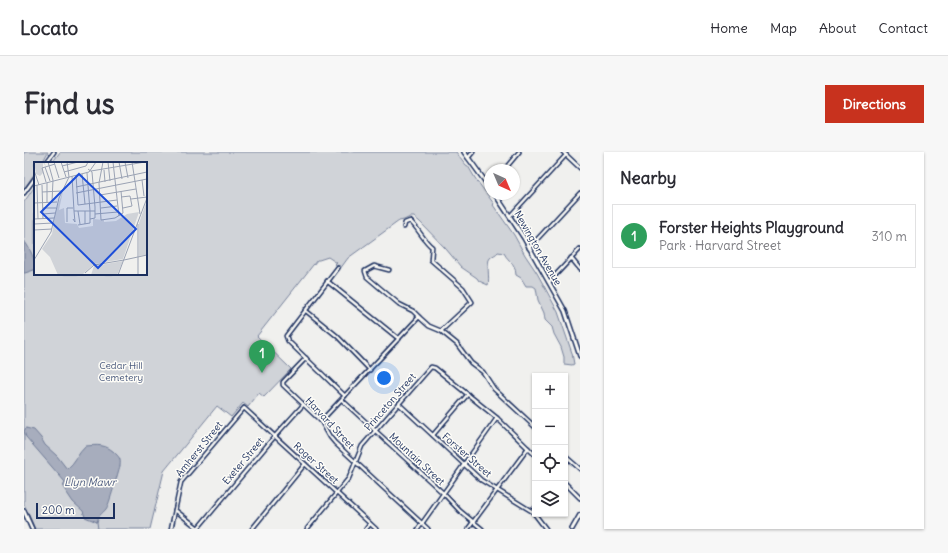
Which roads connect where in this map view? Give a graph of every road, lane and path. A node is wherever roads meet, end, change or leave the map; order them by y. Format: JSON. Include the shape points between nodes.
{"nodes":[{"id":1,"x":54,"y":152,"type":"edge"},
{"id":2,"x":464,"y":152,"type":"edge"},
{"id":3,"x":473,"y":152,"type":"edge"},
{"id":4,"x":519,"y":152,"type":"edge"},
{"id":5,"x":563,"y":152,"type":"edge"},
{"id":6,"x":566,"y":155,"type":"junction"},
{"id":7,"x":468,"y":158,"type":"junction"},
{"id":8,"x":47,"y":162,"type":"edge"},
{"id":9,"x":509,"y":164,"type":"edge"},
{"id":10,"x":580,"y":168,"type":"edge"},
{"id":11,"x":34,"y":179,"type":"edge"},
{"id":12,"x":484,"y":179,"type":"edge"},
{"id":13,"x":24,"y":193,"type":"edge"},
{"id":14,"x":580,"y":193,"type":"edge"},
{"id":15,"x":498,"y":200,"type":"edge"},
{"id":16,"x":510,"y":216,"type":"junction"},
{"id":17,"x":404,"y":227,"type":"dead end"},
{"id":18,"x":530,"y":248,"type":"junction"},
{"id":19,"x":580,"y":249,"type":"edge"},
{"id":20,"x":571,"y":258,"type":"junction"},
{"id":21,"x":338,"y":268,"type":"dead end"},
{"id":22,"x":580,"y":269,"type":"edge"},
{"id":23,"x":389,"y":270,"type":"dead end"},
{"id":24,"x":327,"y":281,"type":"junction"},
{"id":25,"x":548,"y":282,"type":"junction"},
{"id":26,"x":305,"y":310,"type":"junction"},
{"id":27,"x":419,"y":317,"type":"junction"},
{"id":28,"x":441,"y":331,"type":"junction"},
{"id":29,"x":399,"y":339,"type":"junction"},
{"id":30,"x":580,"y":356,"type":"edge"},
{"id":31,"x":306,"y":358,"type":"junction"},
{"id":32,"x":370,"y":370,"type":"junction"},
{"id":33,"x":468,"y":394,"type":"junction"},
{"id":34,"x":345,"y":396,"type":"junction"},
{"id":35,"x":342,"y":400,"type":"junction"},
{"id":36,"x":399,"y":404,"type":"junction"},
{"id":37,"x":303,"y":405,"type":"junction"},
{"id":38,"x":245,"y":408,"type":"joint"},
{"id":39,"x":497,"y":418,"type":"junction"},
{"id":40,"x":321,"y":421,"type":"junction"},
{"id":41,"x":532,"y":424,"type":"edge"},
{"id":42,"x":375,"y":431,"type":"junction"},
{"id":43,"x":433,"y":435,"type":"junction"},
{"id":44,"x":274,"y":436,"type":"junction"},
{"id":45,"x":528,"y":448,"type":"junction"},
{"id":46,"x":532,"y":452,"type":"edge"},
{"id":47,"x":568,"y":459,"type":"edge"},
{"id":48,"x":356,"y":462,"type":"junction"},
{"id":49,"x":305,"y":464,"type":"junction"},
{"id":50,"x":464,"y":464,"type":"junction"},
{"id":51,"x":580,"y":469,"type":"edge"},
{"id":52,"x":568,"y":487,"type":"edge"},
{"id":53,"x":498,"y":490,"type":"junction"},
{"id":54,"x":337,"y":493,"type":"junction"},
{"id":55,"x":443,"y":493,"type":"junction"},
{"id":56,"x":580,"y":498,"type":"edge"},
{"id":57,"x":175,"y":510,"type":"junction"},
{"id":58,"x":24,"y":511,"type":"edge"},
{"id":59,"x":532,"y":511,"type":"edge"},
{"id":60,"x":580,"y":515,"type":"edge"},
{"id":61,"x":537,"y":517,"type":"edge"},
{"id":62,"x":473,"y":522,"type":"junction"},
{"id":63,"x":422,"y":523,"type":"junction"},
{"id":64,"x":370,"y":524,"type":"junction"},
{"id":65,"x":32,"y":529,"type":"edge"},
{"id":66,"x":171,"y":529,"type":"edge"},
{"id":67,"x":198,"y":529,"type":"edge"},
{"id":68,"x":252,"y":529,"type":"edge"},
{"id":69,"x":307,"y":529,"type":"edge"},
{"id":70,"x":366,"y":529,"type":"edge"},
{"id":71,"x":376,"y":529,"type":"edge"},
{"id":72,"x":418,"y":529,"type":"edge"},
{"id":73,"x":428,"y":529,"type":"edge"},
{"id":74,"x":468,"y":529,"type":"edge"},
{"id":75,"x":482,"y":529,"type":"edge"},
{"id":76,"x":546,"y":529,"type":"edge"},
{"id":77,"x":572,"y":529,"type":"edge"}],
"edges":[{"from":1,"to":8,"type":"street"},
{"from":2,"to":7,"type":"main road"},
{"from":3,"to":7,"type":"street"},
{"from":4,"to":9,"type":"street"},
{"from":5,"to":6,"type":"street"},
{"from":6,"to":10,"type":"street"},
{"from":6,"to":16,"type":"street"},
{"from":7,"to":12,"type":"main road"},
{"from":11,"to":13,"type":"street"},
{"from":14,"to":18,"type":"street"},
{"from":15,"to":16,"type":"main road","name":"Newington Avenue"},
{"from":16,"to":18,"type":"main road","name":"Newington Avenue"},
{"from":17,"to":28,"type":"street","via":[[405,223],[410,221],[417,228],[432,247],[431,260],[463,288],[472,302]]},
{"from":18,"to":25,"type":"main road","name":"Newington Avenue"},
{"from":19,"to":20,"type":"street"},
{"from":20,"to":22,"type":"street"},
{"from":20,"to":25,"type":"street"},
{"from":21,"to":24,"type":"street"},
{"from":23,"to":27,"type":"street","via":[[374,266],[365,271],[367,277],[394,300]]},
{"from":24,"to":26,"type":"street"},
{"from":24,"to":29,"type":"street"},
{"from":25,"to":30,"type":"main road","name":"Newington Avenue","via":[[568,318]]},
{"from":26,"to":31,"type":"street","via":[[286,336]]},
{"from":26,"to":32,"type":"street","via":[[337,336]]},
{"from":27,"to":28,"type":"street","via":[[429,326]]},
{"from":27,"to":29,"type":"street"},
{"from":28,"to":41,"type":"street","via":[[457,344],[471,364],[483,372],[494,389]]},
{"from":29,"to":32,"type":"street"},
{"from":31,"to":34,"type":"street"},
{"from":31,"to":37,"type":"street","name":"Harvard Street","via":[[282,383]]},
{"from":32,"to":34,"type":"street"},
{"from":33,"to":36,"type":"street","name":"Princeton Street","via":[[431,367]]},
{"from":33,"to":39,"type":"street"},
{"from":33,"to":43,"type":"street"},
{"from":34,"to":35,"type":"street"},
{"from":35,"to":40,"type":"street"},
{"from":35,"to":42,"type":"street","name":"Mountain Street"},
{"from":36,"to":42,"type":"street","name":"Princeton Street"},
{"from":36,"to":43,"type":"street","name":"Forster Street"},
{"from":37,"to":40,"type":"street","name":"Harvard Street"},
{"from":37,"to":44,"type":"street","name":"Exeter Street"},
{"from":38,"to":44,"type":"street","name":"Roger Street"},
{"from":38,"to":57,"type":"street","name":"Amherst Street","via":[[181,482]]},
{"from":39,"to":45,"type":"street"},
{"from":39,"to":50,"type":"street"},
{"from":40,"to":48,"type":"street","name":"Harvard Street","via":[[330,437]]},
{"from":42,"to":48,"type":"street","name":"Princeton Street","via":[[362,446]]},
{"from":42,"to":55,"type":"street","name":"Mountain Street"},
{"from":43,"to":50,"type":"street","name":"Forster Street"},
{"from":44,"to":49,"type":"street","name":"Roger Street"},
{"from":44,"to":67,"type":"street","name":"Exeter Street"},
{"from":45,"to":46,"type":"street"},
{"from":45,"to":53,"type":"street"},
{"from":47,"to":51,"type":"street"},
{"from":48,"to":54,"type":"street","name":"Princeton Street","via":[[349,478]]},
{"from":48,"to":63,"type":"street","name":"Harvard Street"},
{"from":49,"to":54,"type":"street","name":"Roger Street"},
{"from":49,"to":68,"type":"street"},
{"from":50,"to":53,"type":"street","name":"Forster Street","via":[[481,480]]},
{"from":50,"to":55,"type":"street"},
{"from":52,"to":56,"type":"street"},
{"from":53,"to":59,"type":"street","name":"Forster Street"},
{"from":53,"to":62,"type":"street"},
{"from":54,"to":64,"type":"street","name":"Roger Street"},
{"from":54,"to":69,"type":"street","name":"Princeton Street"},
{"from":55,"to":62,"type":"street","name":"Mountain Street"},
{"from":55,"to":63,"type":"street"},
{"from":57,"to":66,"type":"street","name":"Amherst Street"},
{"from":57,"to":67,"type":"street"},
{"from":58,"to":65,"type":"main road"},
{"from":60,"to":77,"type":"main road"},
{"from":61,"to":76,"type":"street","name":"Forster Street"},
{"from":62,"to":74,"type":"street"},
{"from":62,"to":75,"type":"street","name":"Mountain Street"},
{"from":63,"to":72,"type":"street"},
{"from":63,"to":73,"type":"street","name":"Harvard Street"},
{"from":64,"to":70,"type":"street"},
{"from":64,"to":71,"type":"street","name":"Roger Street"}]}
